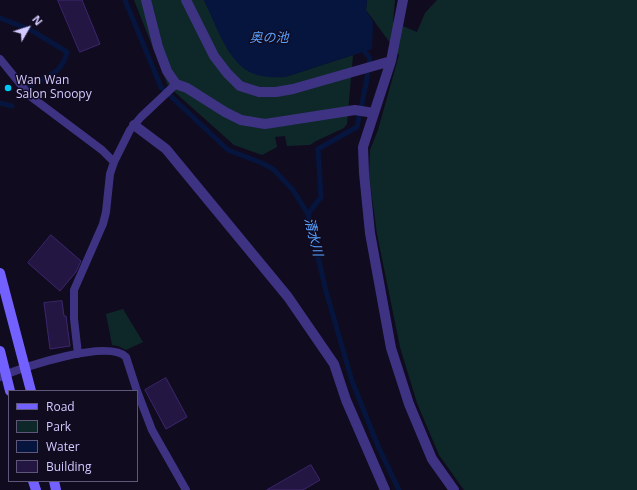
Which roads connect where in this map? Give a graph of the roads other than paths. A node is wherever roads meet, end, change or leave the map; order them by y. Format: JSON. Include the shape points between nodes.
{"nodes":[{"id":1,"x":146,"y":0,"type":"edge"},
{"id":2,"x":186,"y":0,"type":"edge"},
{"id":3,"x":403,"y":0,"type":"edge"},
{"id":4,"x":0,"y":59,"type":"edge"},
{"id":5,"x":391,"y":61,"type":"junction"},
{"id":6,"x":174,"y":87,"type":"junction"},
{"id":7,"x":372,"y":113,"type":"junction"},
{"id":8,"x":134,"y":125,"type":"junction"},
{"id":9,"x":114,"y":162,"type":"junction"},
{"id":10,"x":0,"y":273,"type":"edge"},
{"id":11,"x":0,"y":351,"type":"edge"},
{"id":12,"x":78,"y":354,"type":"junction"},
{"id":13,"x":26,"y":368,"type":"junction"},
{"id":14,"x":3,"y":376,"type":"edge"},
{"id":15,"x":10,"y":390,"type":"edge"},
{"id":16,"x":31,"y":390,"type":"edge"},
{"id":17,"x":137,"y":390,"type":"edge"},
{"id":18,"x":138,"y":394,"type":"edge"},
{"id":19,"x":186,"y":490,"type":"edge"},
{"id":20,"x":386,"y":490,"type":"edge"},
{"id":21,"x":454,"y":490,"type":"edge"}],
"edges":[{"from":1,"to":6,"type":"street","via":[[158,47]]},
{"from":2,"to":5,"type":"street","via":[[214,56],[227,73],[240,86],[259,92],[293,89]]},
{"from":3,"to":5,"type":"street"},
{"from":4,"to":9,"type":"lane","via":[[30,96],[102,150]]},
{"from":5,"to":7,"type":"street"},
{"from":6,"to":7,"type":"street","via":[[187,88],[241,120],[265,124],[355,110]]},
{"from":6,"to":8,"type":"lane"},
{"from":7,"to":21,"type":"street","via":[[363,147],[364,173],[370,233],[391,348],[409,404],[432,458]]},
{"from":8,"to":9,"type":"lane"},
{"from":8,"to":20,"type":"street","via":[[166,149],[288,297],[334,364],[346,400]]},
{"from":9,"to":12,"type":"lane","via":[[103,224],[74,290]]},
{"from":10,"to":13,"type":"street"},
{"from":11,"to":14,"type":"street"},
{"from":12,"to":13,"type":"lane"},
{"from":12,"to":17,"type":"lane","via":[[100,350],[123,353],[128,360]]},
{"from":13,"to":14,"type":"lane"},
{"from":13,"to":16,"type":"street"},
{"from":14,"to":15,"type":"street"},
{"from":18,"to":19,"type":"lane","via":[[152,430]]}]}
